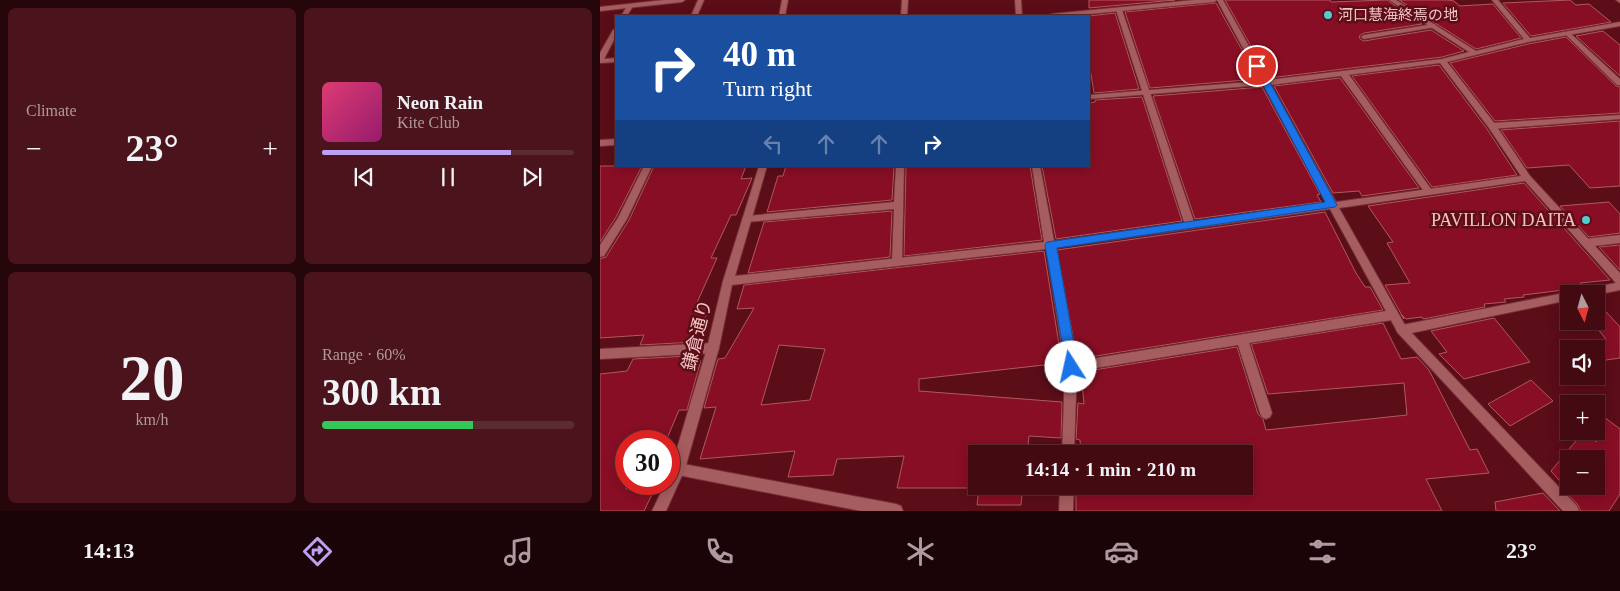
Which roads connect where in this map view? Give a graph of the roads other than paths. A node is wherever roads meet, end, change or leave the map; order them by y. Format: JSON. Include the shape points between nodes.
{"nodes":[{"id":1,"x":682,"y":0,"type":"edge"},
{"id":2,"x":701,"y":0,"type":"edge"},
{"id":3,"x":786,"y":0,"type":"edge"},
{"id":4,"x":905,"y":0,"type":"edge"},
{"id":5,"x":1018,"y":0,"type":"edge"},
{"id":6,"x":1214,"y":0,"type":"edge"},
{"id":7,"x":1220,"y":0,"type":"edge"},
{"id":8,"x":1392,"y":0,"type":"edge"},
{"id":9,"x":1495,"y":0,"type":"edge"},
{"id":10,"x":630,"y":6,"type":"junction"},
{"id":11,"x":600,"y":9,"type":"edge"},
{"id":12,"x":1119,"y":10,"type":"junction"},
{"id":13,"x":625,"y":15,"type":"edge"},
{"id":14,"x":694,"y":15,"type":"edge"},
{"id":15,"x":782,"y":15,"type":"edge"},
{"id":16,"x":904,"y":15,"type":"edge"},
{"id":17,"x":1019,"y":15,"type":"edge"},
{"id":18,"x":1062,"y":15,"type":"edge"},
{"id":19,"x":1620,"y":24,"type":"edge"},
{"id":20,"x":1434,"y":26,"type":"junction"},
{"id":21,"x":615,"y":32,"type":"edge"},
{"id":22,"x":1567,"y":33,"type":"junction"},
{"id":23,"x":1364,"y":37,"type":"dead end"},
{"id":24,"x":1528,"y":40,"type":"junction"},
{"id":25,"x":1475,"y":53,"type":"junction"},
{"id":26,"x":600,"y":60,"type":"edge"},
{"id":27,"x":615,"y":60,"type":"edge"},
{"id":28,"x":1442,"y":61,"type":"junction"},
{"id":29,"x":1344,"y":74,"type":"junction"},
{"id":30,"x":1266,"y":83,"type":"junction"},
{"id":31,"x":1620,"y":83,"type":"edge"},
{"id":32,"x":1147,"y":93,"type":"junction"},
{"id":33,"x":1090,"y":97,"type":"edge"},
{"id":34,"x":1620,"y":117,"type":"edge"},
{"id":35,"x":1492,"y":126,"type":"junction"},
{"id":36,"x":615,"y":142,"type":"edge"},
{"id":37,"x":600,"y":143,"type":"edge"},
{"id":38,"x":648,"y":167,"type":"edge"},
{"id":39,"x":763,"y":167,"type":"edge"},
{"id":40,"x":900,"y":167,"type":"edge"},
{"id":41,"x":1036,"y":167,"type":"edge"},
{"id":42,"x":1527,"y":178,"type":"junction"},
{"id":43,"x":1428,"y":191,"type":"junction"},
{"id":44,"x":899,"y":205,"type":"junction"},
{"id":45,"x":1331,"y":205,"type":"junction"},
{"id":46,"x":747,"y":219,"type":"junction"},
{"id":47,"x":1190,"y":225,"type":"junction"},
{"id":48,"x":1620,"y":239,"type":"edge"},
{"id":49,"x":1585,"y":243,"type":"junction"},
{"id":50,"x":1050,"y":245,"type":"junction"},
{"id":51,"x":600,"y":253,"type":"edge"},
{"id":52,"x":897,"y":262,"type":"junction"},
{"id":53,"x":1620,"y":280,"type":"edge"},
{"id":54,"x":728,"y":281,"type":"junction"},
{"id":55,"x":1620,"y":286,"type":"edge"},
{"id":56,"x":1605,"y":289,"type":"edge"},
{"id":57,"x":1560,"y":298,"type":"edge"},
{"id":58,"x":1392,"y":315,"type":"junction"},
{"id":59,"x":1402,"y":330,"type":"junction"},
{"id":60,"x":1242,"y":340,"type":"junction"},
{"id":61,"x":713,"y":348,"type":"junction"},
{"id":62,"x":600,"y":354,"type":"edge"},
{"id":63,"x":1071,"y":367,"type":"junction"},
{"id":64,"x":1266,"y":413,"type":"dead end"},
{"id":65,"x":1068,"y":445,"type":"edge"},
{"id":66,"x":680,"y":462,"type":"edge"},
{"id":67,"x":680,"y":469,"type":"edge"},
{"id":68,"x":666,"y":495,"type":"edge"},
{"id":69,"x":1067,"y":495,"type":"edge"},
{"id":70,"x":859,"y":507,"type":"edge"},
{"id":71,"x":659,"y":511,"type":"edge"},
{"id":72,"x":896,"y":511,"type":"edge"},
{"id":73,"x":1066,"y":511,"type":"edge"},
{"id":74,"x":1572,"y":511,"type":"edge"}],
"edges":[{"from":1,"to":10,"type":"street"},
{"from":2,"to":14,"type":"street"},
{"from":3,"to":15,"type":"street"},
{"from":4,"to":16,"type":"street"},
{"from":5,"to":17,"type":"street"},
{"from":6,"to":12,"type":"street"},
{"from":7,"to":30,"type":"street"},
{"from":8,"to":20,"type":"street"},
{"from":9,"to":24,"type":"street"},
{"from":10,"to":11,"type":"street"},
{"from":10,"to":13,"type":"street"},
{"from":12,"to":18,"type":"street"},
{"from":12,"to":32,"type":"street"},
{"from":19,"to":22,"type":"street"},
{"from":20,"to":23,"type":"street"},
{"from":20,"to":25,"type":"street"},
{"from":21,"to":26,"type":"street"},
{"from":22,"to":24,"type":"street"},
{"from":22,"to":31,"type":"street"},
{"from":24,"to":25,"type":"street"},
{"from":25,"to":28,"type":"street"},
{"from":26,"to":27,"type":"street"},
{"from":28,"to":29,"type":"street"},
{"from":28,"to":35,"type":"street"},
{"from":29,"to":30,"type":"street"},
{"from":29,"to":43,"type":"street"},
{"from":30,"to":32,"type":"street"},
{"from":30,"to":45,"type":"street"},
{"from":32,"to":33,"type":"street"},
{"from":32,"to":47,"type":"street"},
{"from":34,"to":35,"type":"street"},
{"from":35,"to":42,"type":"street"},
{"from":36,"to":37,"type":"street"},
{"from":38,"to":51,"type":"street","via":[[622,219]]},
{"from":39,"to":46,"type":"street","name":"鎌倉通り"},
{"from":40,"to":44,"type":"street"},
{"from":41,"to":50,"type":"street"},
{"from":42,"to":43,"type":"street"},
{"from":42,"to":49,"type":"street"},
{"from":43,"to":45,"type":"street"},
{"from":44,"to":46,"type":"street"},
{"from":44,"to":52,"type":"street"},
{"from":45,"to":47,"type":"street"},
{"from":45,"to":58,"type":"street"},
{"from":46,"to":54,"type":"street","name":"鎌倉通り"},
{"from":47,"to":50,"type":"street"},
{"from":48,"to":49,"type":"street"},
{"from":49,"to":53,"type":"street"},
{"from":50,"to":52,"type":"street"},
{"from":50,"to":63,"type":"street"},
{"from":52,"to":54,"type":"street"},
{"from":54,"to":61,"type":"street","name":"鎌倉通り"},
{"from":55,"to":56,"type":"street"},
{"from":57,"to":59,"type":"street"},
{"from":58,"to":59,"type":"street"},
{"from":58,"to":60,"type":"street"},
{"from":59,"to":74,"type":"street"},
{"from":60,"to":63,"type":"street"},
{"from":60,"to":64,"type":"street"},
{"from":61,"to":62,"type":"street"},
{"from":61,"to":66,"type":"street","name":"鎌倉通り"},
{"from":63,"to":65,"type":"street"},
{"from":67,"to":70,"type":"street"},
{"from":68,"to":71,"type":"street","name":"鎌倉通り"},
{"from":69,"to":73,"type":"street"},
{"from":70,"to":72,"type":"street"}]}
